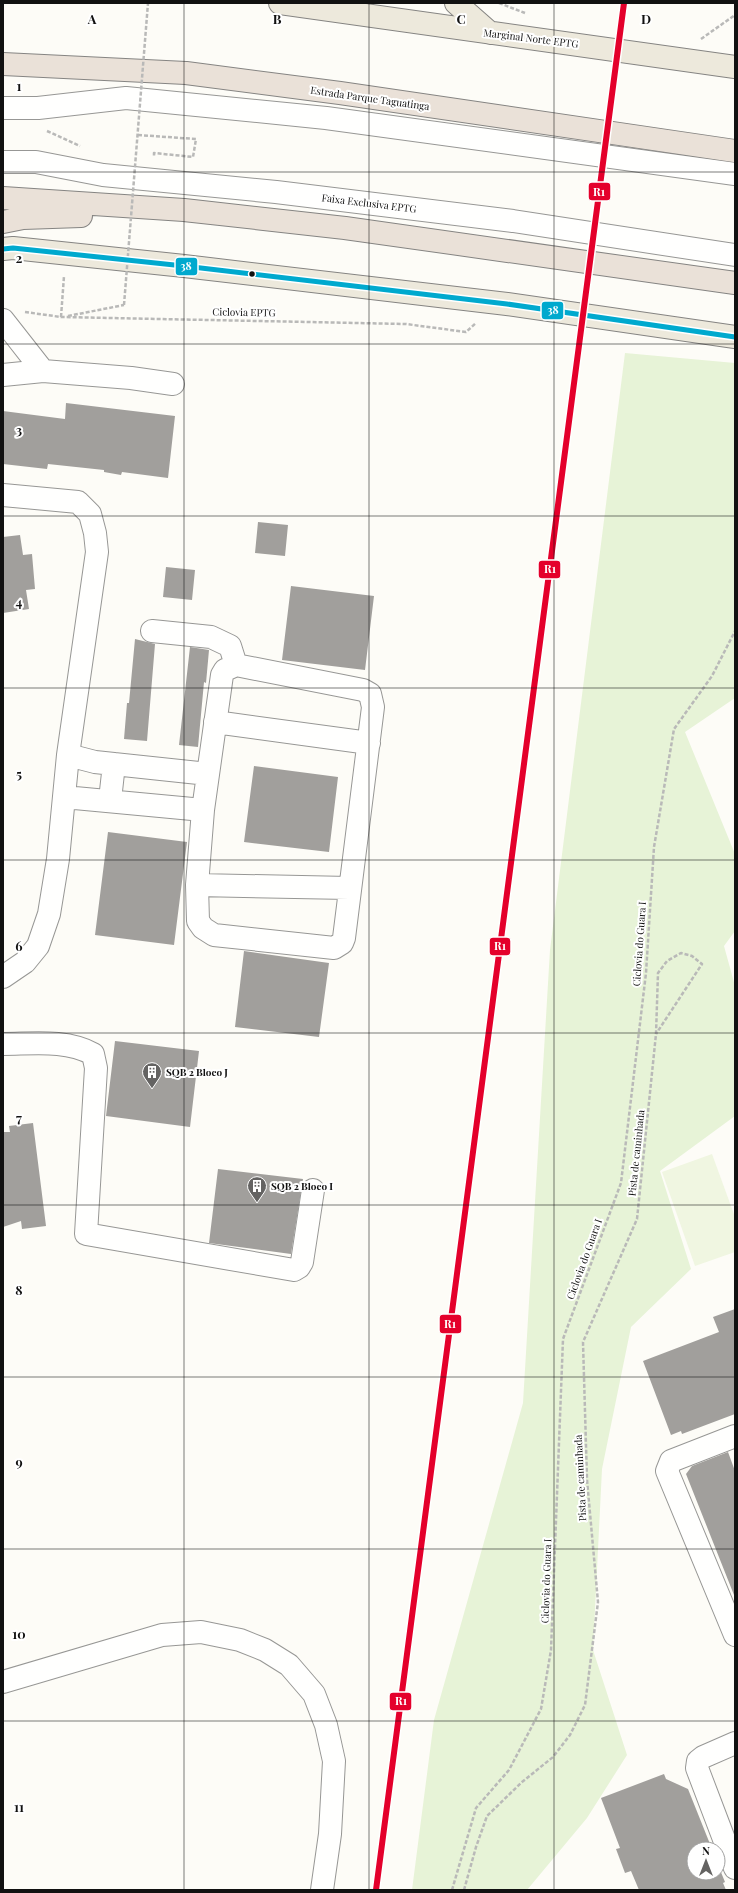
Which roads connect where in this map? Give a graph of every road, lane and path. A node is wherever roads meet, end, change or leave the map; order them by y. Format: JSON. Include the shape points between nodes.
{"nodes":[{"id":1,"x":148,"y":3,"type":"edge"},
{"id":2,"x":280,"y":3,"type":"edge"},
{"id":3,"x":456,"y":3,"type":"edge"},
{"id":4,"x":735,"y":15,"type":"edge"},
{"id":5,"x":490,"y":33,"type":"junction"},
{"id":6,"x":700,"y":40,"type":"dead end"},
{"id":7,"x":731,"y":63,"type":"edge"},
{"id":8,"x":3,"y":64,"type":"edge"},
{"id":9,"x":3,"y":108,"type":"edge"},
{"id":10,"x":138,"y":135,"type":"junction"},
{"id":11,"x":735,"y":151,"type":"edge"},
{"id":12,"x":154,"y":160,"type":"dead end"},
{"id":13,"x":3,"y":162,"type":"edge"},
{"id":14,"x":735,"y":174,"type":"edge"},
{"id":15,"x":3,"y":198,"type":"edge"},
{"id":16,"x":184,"y":210,"type":"junction"},
{"id":17,"x":3,"y":222,"type":"edge"},
{"id":18,"x":3,"y":249,"type":"edge"},
{"id":19,"x":66,"y":254,"type":"junction"},
{"id":20,"x":735,"y":255,"type":"edge"},
{"id":21,"x":735,"y":284,"type":"edge"},
{"id":22,"x":10,"y":315,"type":"edge"},
{"id":23,"x":61,"y":318,"type":"junction"},
{"id":24,"x":480,"y":319,"type":"dead end"},
{"id":25,"x":735,"y":337,"type":"edge"},
{"id":26,"x":43,"y":371,"type":"junction"},
{"id":27,"x":3,"y":375,"type":"edge"},
{"id":28,"x":173,"y":384,"type":"dead end"},
{"id":29,"x":3,"y":495,"type":"edge"},
{"id":30,"x":152,"y":631,"type":"dead end"},
{"id":31,"x":735,"y":631,"type":"edge"},
{"id":32,"x":236,"y":665,"type":"junction"},
{"id":33,"x":215,"y":722,"type":"junction"},
{"id":34,"x":368,"y":743,"type":"junction"},
{"id":35,"x":68,"y":755,"type":"junction"},
{"id":36,"x":114,"y":764,"type":"junction"},
{"id":37,"x":208,"y":774,"type":"junction"},
{"id":38,"x":64,"y":797,"type":"junction"},
{"id":39,"x":110,"y":800,"type":"junction"},
{"id":40,"x":203,"y":810,"type":"junction"},
{"id":41,"x":197,"y":884,"type":"junction"},
{"id":42,"x":349,"y":888,"type":"junction"},
{"id":43,"x":3,"y":977,"type":"edge"},
{"id":44,"x":656,"y":1034,"type":"junction"},
{"id":45,"x":3,"y":1044,"type":"edge"},
{"id":46,"x":313,"y":1190,"type":"dead end"},
{"id":47,"x":735,"y":1436,"type":"edge"},
{"id":48,"x":732,"y":1622,"type":"edge"},
{"id":49,"x":3,"y":1682,"type":"edge"},
{"id":50,"x":735,"y":1743,"type":"edge"},
{"id":51,"x":735,"y":1868,"type":"edge"},
{"id":52,"x":322,"y":1890,"type":"edge"},
{"id":53,"x":452,"y":1890,"type":"edge"},
{"id":54,"x":464,"y":1890,"type":"edge"}],
"edges":[{"from":1,"to":10,"type":"path","bridge":true},
{"from":2,"to":5,"type":"main road","name":"Marginal Norte EPTG"},
{"from":3,"to":5,"type":"main road"},
{"from":4,"to":6,"type":"path"},
{"from":5,"to":7,"type":"main road","name":"Marginal Norte EPTG","via":[[689,60]]},
{"from":8,"to":11,"type":"highway","name":"Estrada Parque Taguatinga","via":[[186,73]]},
{"from":9,"to":14,"type":"street","via":[[38,108],[126,98],[326,118]]},
{"from":10,"to":12,"type":"path","via":[[196,139],[193,157],[154,153]]},
{"from":10,"to":23,"type":"path","bridge":true,"via":[[124,305]]},
{"from":13,"to":20,"type":"street","name":"Faixa Exclusiva EPTG","via":[[36,162],[103,175],[276,192],[513,222]]},
{"from":15,"to":16,"type":"highway"},
{"from":16,"to":17,"type":"highway","via":[[23,218]]},
{"from":16,"to":21,"type":"highway","via":[[345,228]]},
{"from":18,"to":19,"type":"main road"},
{"from":19,"to":23,"type":"path"},
{"from":19,"to":25,"type":"main road","via":[[507,304]]},
{"from":22,"to":23,"type":"path","name":"Ciclovia EPTG"},
{"from":22,"to":26,"type":"street"},
{"from":23,"to":24,"type":"path","name":"Ciclovia EPTG","via":[[406,324],[466,332]]},
{"from":26,"to":27,"type":"street"},
{"from":26,"to":28,"type":"street"},
{"from":29,"to":35,"type":"street","via":[[78,502],[90,514],[95,533],[97,552]]},
{"from":30,"to":32,"type":"street","via":[[211,637],[230,646]]},
{"from":31,"to":53,"type":"path","name":"Ciclovia do Guara I","via":[[712,676],[674,729],[654,847],[646,973],[621,1183],[563,1339],[551,1650],[541,1709],[509,1770],[476,1808]]},
{"from":32,"to":33,"type":"street","via":[[224,670],[222,675]]},
{"from":32,"to":34,"type":"street","via":[[363,690],[370,694],[373,708]]},
{"from":33,"to":34,"type":"street"},
{"from":33,"to":37,"type":"street"},
{"from":34,"to":42,"type":"street"},
{"from":35,"to":36,"type":"street"},
{"from":35,"to":38,"type":"street"},
{"from":36,"to":37,"type":"street"},
{"from":36,"to":39,"type":"street"},
{"from":37,"to":40,"type":"street"},
{"from":38,"to":39,"type":"street"},
{"from":38,"to":43,"type":"street","via":[[49,914],[38,946],[25,962]]},
{"from":39,"to":40,"type":"street"},
{"from":40,"to":41,"type":"street"},
{"from":41,"to":42,"type":"street"},
{"from":41,"to":42,"type":"street","via":[[198,921],[214,935],[334,948],[342,943],[344,938]]},
{"from":44,"to":44,"type":"path","name":"Pista de caminhada","via":[[702,964],[692,956],[681,953],[667,961],[658,973]]},
{"from":44,"to":54,"type":"path","name":"Pista de caminhada","via":[[637,1219],[583,1342],[587,1480],[598,1602],[585,1705],[570,1734],[552,1757],[487,1816]]},
{"from":45,"to":46,"type":"street","via":[[59,1044],[81,1048],[93,1054],[96,1068],[86,1234],[294,1270],[302,1262]]},
{"from":47,"to":48,"type":"street","via":[[671,1461],[667,1471]]},
{"from":49,"to":52,"type":"street","via":[[162,1635],[201,1632],[240,1640],[265,1650],[289,1665],[314,1694],[326,1725],[334,1761],[330,1834]]},
{"from":50,"to":51,"type":"street","via":[[703,1757],[698,1761],[697,1768]]}]}
